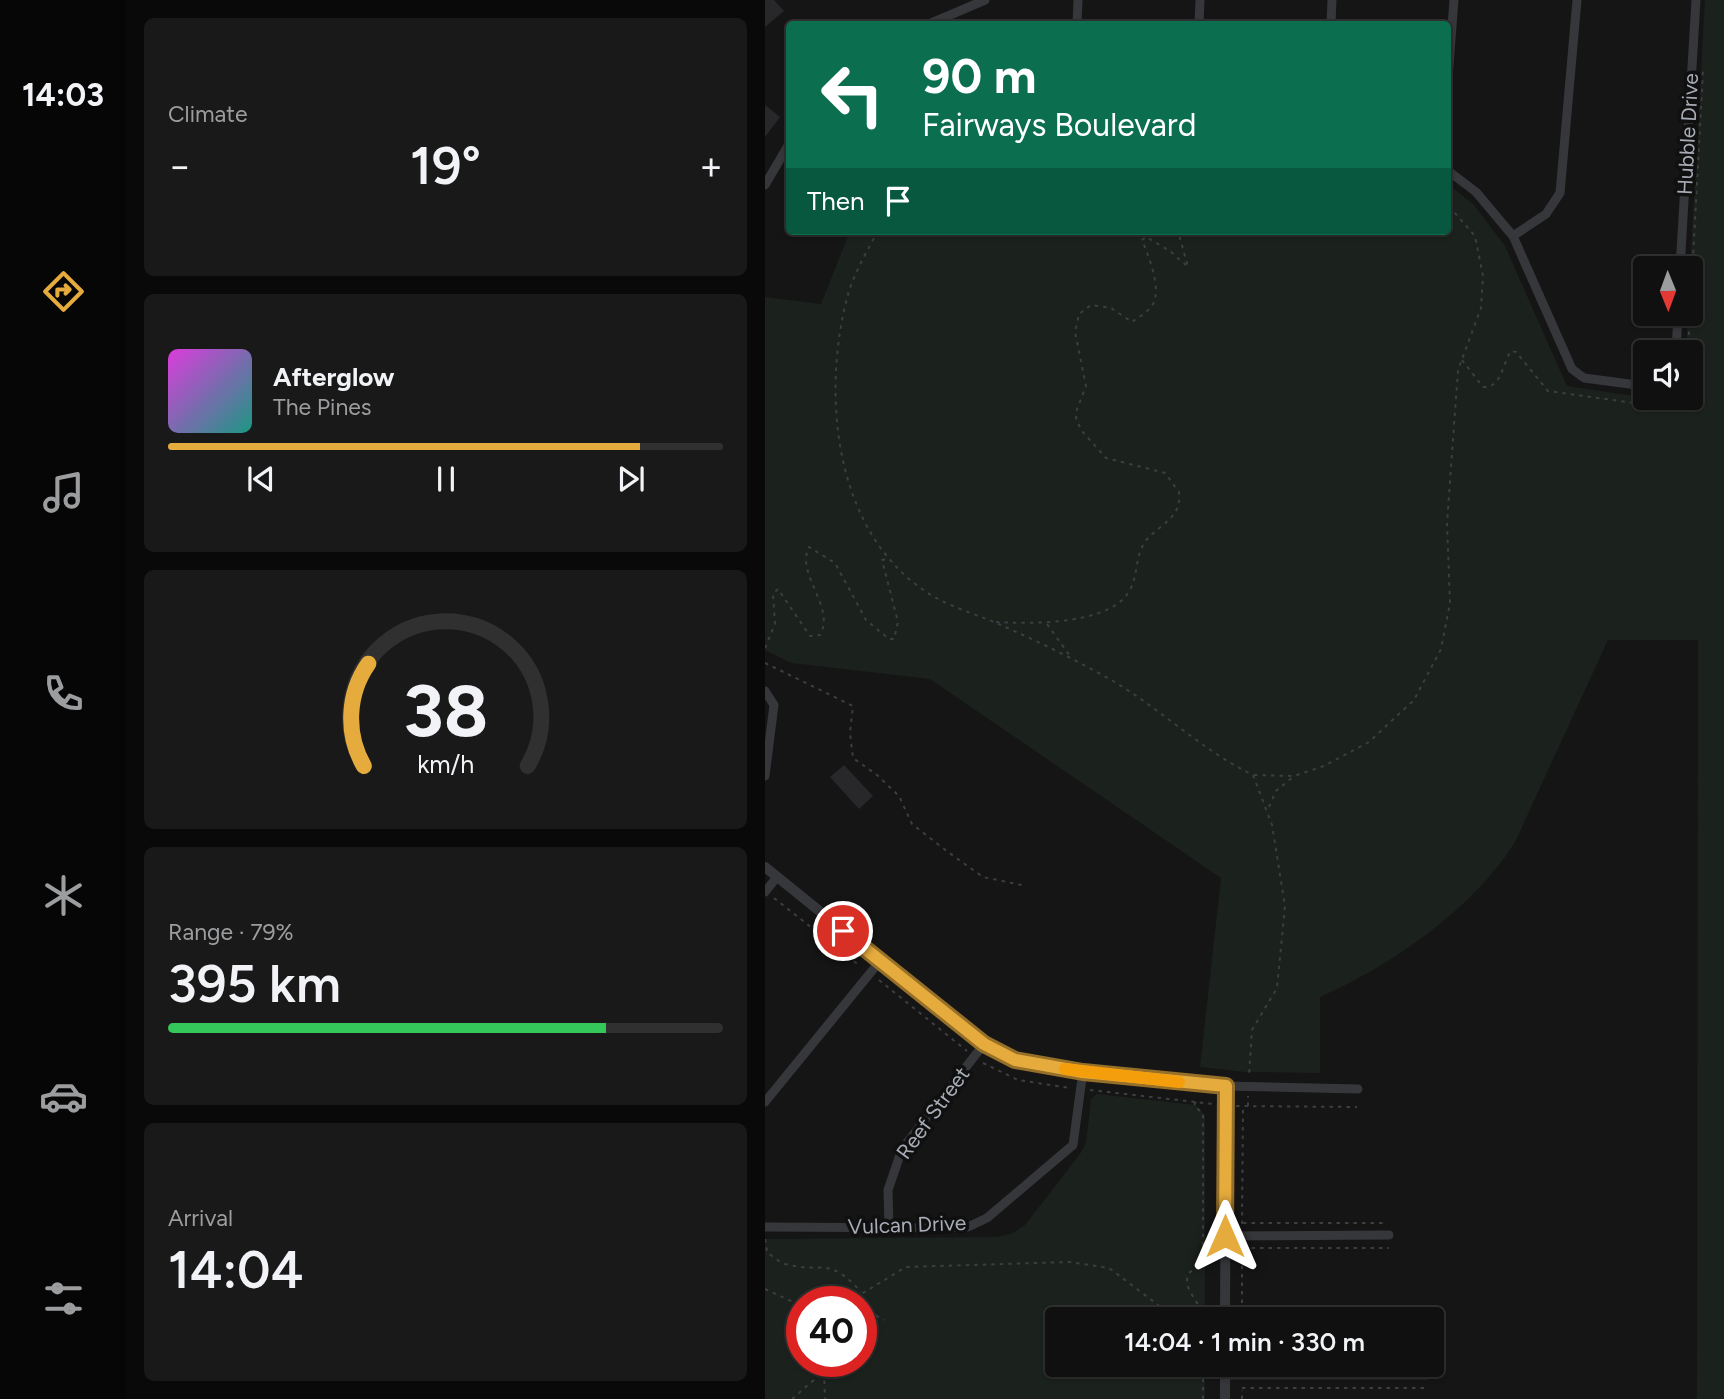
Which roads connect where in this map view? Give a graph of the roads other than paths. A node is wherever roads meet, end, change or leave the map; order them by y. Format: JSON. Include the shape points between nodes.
{"nodes":[{"id":1,"x":985,"y":0,"type":"edge"},
{"id":2,"x":1078,"y":0,"type":"edge"},
{"id":3,"x":1200,"y":0,"type":"edge"},
{"id":4,"x":1332,"y":0,"type":"edge"},
{"id":5,"x":1454,"y":0,"type":"edge"},
{"id":6,"x":1577,"y":0,"type":"edge"},
{"id":7,"x":1696,"y":0,"type":"edge"},
{"id":8,"x":936,"y":21,"type":"edge"},
{"id":9,"x":1077,"y":21,"type":"edge"},
{"id":10,"x":1199,"y":21,"type":"edge"},
{"id":11,"x":1331,"y":21,"type":"edge"},
{"id":12,"x":1451,"y":39,"type":"edge"},
{"id":13,"x":786,"y":149,"type":"edge"},
{"id":14,"x":1451,"y":173,"type":"edge"},
{"id":15,"x":765,"y":185,"type":"edge"},
{"id":16,"x":1513,"y":236,"type":"junction"},
{"id":17,"x":1681,"y":256,"type":"edge"},
{"id":18,"x":1633,"y":384,"type":"edge"},
{"id":19,"x":765,"y":691,"type":"edge"},
{"id":20,"x":765,"y":776,"type":"edge"},
{"id":21,"x":765,"y":867,"type":"edge"},
{"id":22,"x":777,"y":877,"type":"junction"},
{"id":23,"x":765,"y":892,"type":"edge"},
{"id":24,"x":880,"y":961,"type":"junction"},
{"id":25,"x":984,"y":1044,"type":"junction"},
{"id":26,"x":1083,"y":1072,"type":"junction"},
{"id":27,"x":1226,"y":1086,"type":"junction"},
{"id":28,"x":1358,"y":1089,"type":"dead end"},
{"id":29,"x":765,"y":1102,"type":"edge"},
{"id":30,"x":765,"y":1228,"type":"edge"},
{"id":31,"x":889,"y":1228,"type":"junction"},
{"id":32,"x":1389,"y":1235,"type":"dead end"},
{"id":33,"x":1225,"y":1236,"type":"junction"},
{"id":34,"x":1225,"y":1307,"type":"edge"},
{"id":35,"x":1225,"y":1377,"type":"edge"},
{"id":36,"x":1225,"y":1399,"type":"edge"}],
"edges":[{"from":1,"to":8,"type":"street"},
{"from":2,"to":9,"type":"street"},
{"from":3,"to":10,"type":"street"},
{"from":4,"to":11,"type":"street"},
{"from":5,"to":12,"type":"street"},
{"from":6,"to":16,"type":"street","via":[[1560,193],[1546,214]]},
{"from":7,"to":17,"type":"street","name":"Hubble Drive"},
{"from":13,"to":15,"type":"street"},
{"from":14,"to":16,"type":"street","via":[[1476,192]]},
{"from":16,"to":18,"type":"street","via":[[1572,369],[1584,378]]},
{"from":19,"to":20,"type":"street","via":[[774,705]]},
{"from":21,"to":22,"type":"street"},
{"from":22,"to":23,"type":"street"},
{"from":22,"to":24,"type":"street"},
{"from":24,"to":25,"type":"street"},
{"from":24,"to":29,"type":"street"},
{"from":25,"to":26,"type":"street","via":[[1015,1060]]},
{"from":25,"to":31,"type":"street","name":"Reef Street","via":[[902,1149],[888,1190]]},
{"from":26,"to":27,"type":"street"},
{"from":26,"to":31,"type":"street","name":"Vulcan Drive","via":[[1072,1145],[987,1218],[968,1227]]},
{"from":27,"to":28,"type":"street"},
{"from":27,"to":33,"type":"street"},
{"from":30,"to":31,"type":"street","name":"Vulcan Drive"},
{"from":32,"to":33,"type":"street"},
{"from":33,"to":34,"type":"street"},
{"from":35,"to":36,"type":"street"}]}
